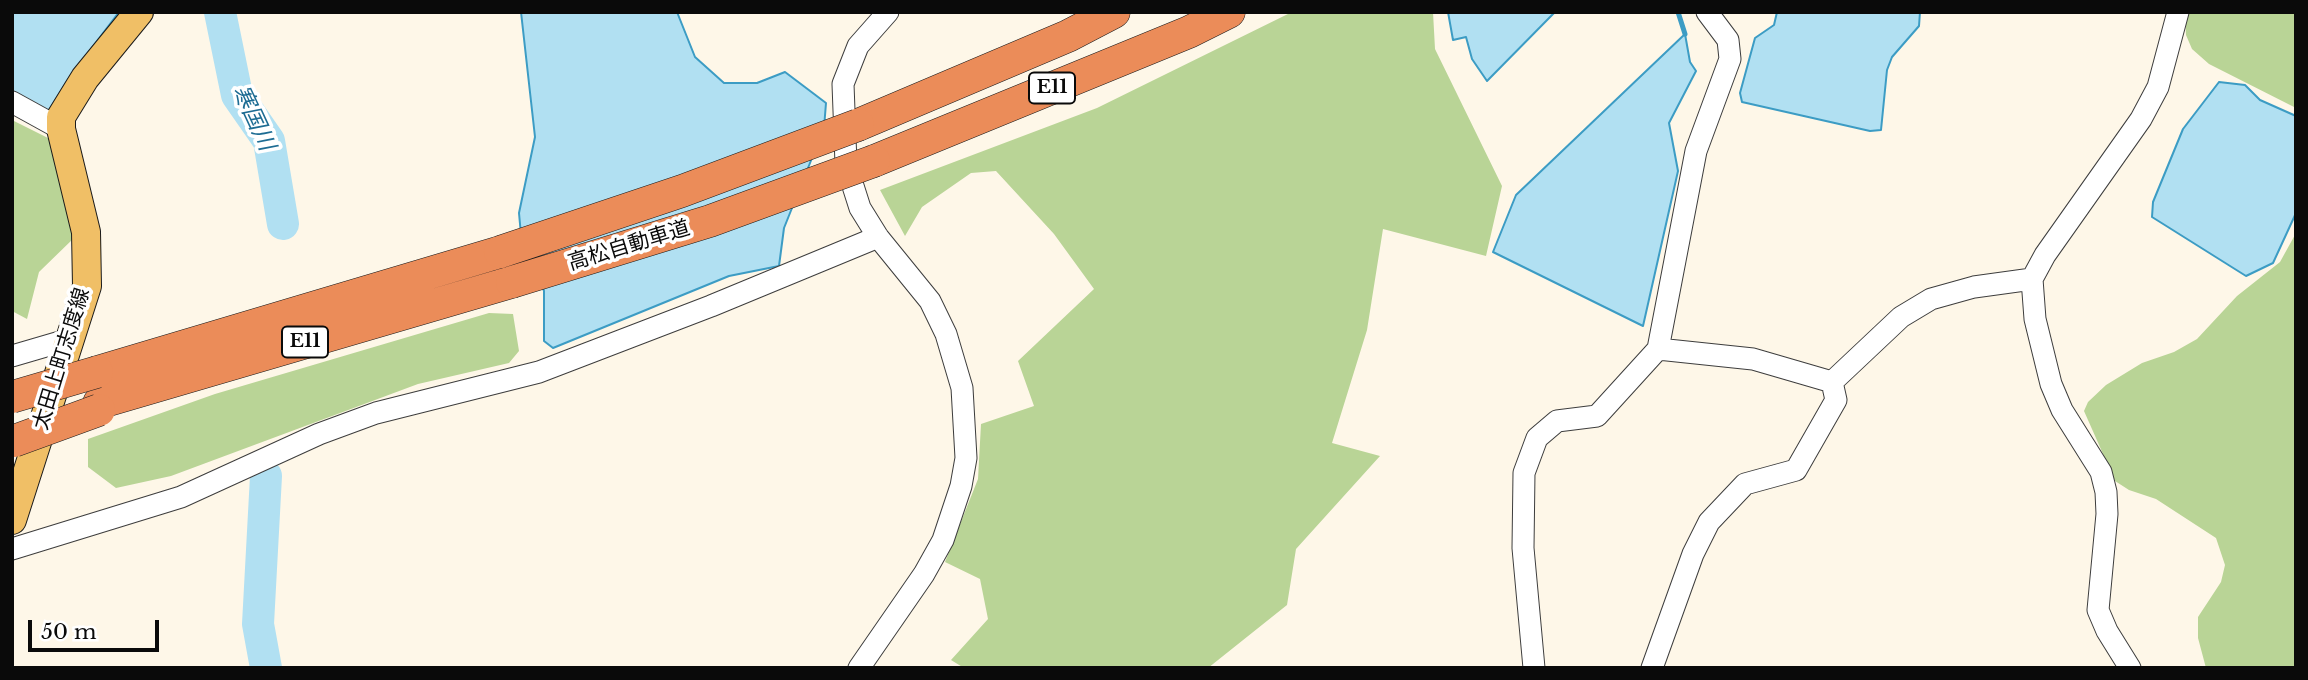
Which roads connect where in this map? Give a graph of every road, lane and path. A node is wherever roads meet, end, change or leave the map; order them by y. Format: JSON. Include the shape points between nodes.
{"nodes":[{"id":1,"x":139,"y":12,"type":"edge"},
{"id":2,"x":887,"y":12,"type":"edge"},
{"id":3,"x":1115,"y":12,"type":"edge"},
{"id":4,"x":1229,"y":12,"type":"edge"},
{"id":5,"x":1707,"y":12,"type":"edge"},
{"id":6,"x":2178,"y":12,"type":"edge"},
{"id":7,"x":12,"y":102,"type":"edge"},
{"id":8,"x":61,"y":129,"type":"junction"},
{"id":9,"x":878,"y":237,"type":"junction"},
{"id":10,"x":2032,"y":279,"type":"junction"},
{"id":11,"x":70,"y":339,"type":"junction"},
{"id":12,"x":1658,"y":349,"type":"junction"},
{"id":13,"x":12,"y":356,"type":"edge"},
{"id":14,"x":1832,"y":382,"type":"junction"},
{"id":15,"x":98,"y":395,"type":"junction"},
{"id":16,"x":12,"y":397,"type":"edge"},
{"id":17,"x":13,"y":435,"type":"edge"},
{"id":18,"x":12,"y":520,"type":"edge"},
{"id":19,"x":12,"y":549,"type":"edge"},
{"id":20,"x":859,"y":668,"type":"edge"},
{"id":21,"x":1534,"y":668,"type":"edge"},
{"id":22,"x":1652,"y":668,"type":"edge"},
{"id":23,"x":2130,"y":668,"type":"edge"}],
"edges":[{"from":1,"to":8,"type":"main road","via":[[85,78],[61,117]]},
{"from":2,"to":9,"type":"street","via":[[859,46],[843,84],[846,164],[860,208]]},
{"from":3,"to":15,"type":"highway","name":"高松自動車道","number":"E11","bridge":true,"via":[[858,125]]},
{"from":4,"to":15,"type":"highway","name":"高松自動車道","number":"E11","bridge":true,"via":[[874,161],[710,221],[198,374]]},
{"from":5,"to":12,"type":"street","via":[[1728,40],[1730,59],[1696,151]]},
{"from":6,"to":10,"type":"street","via":[[2158,87],[2141,119]]},
{"from":7,"to":8,"type":"street"},
{"from":8,"to":11,"type":"main road","name":"太田上町志度線","via":[[86,232],[88,261],[87,286]]},
{"from":9,"to":19,"type":"street","via":[[539,372],[376,413],[181,497]]},
{"from":9,"to":20,"type":"street","via":[[930,301],[946,334],[962,388],[966,458],[943,540]]},
{"from":10,"to":14,"type":"street","via":[[1973,286],[1931,299],[1901,317]]},
{"from":10,"to":23,"type":"street","via":[[2035,319],[2051,384],[2101,472],[2107,514],[2098,610]]},
{"from":11,"to":13,"type":"street"},
{"from":11,"to":18,"type":"main road","name":"太田上町志度線"},
{"from":12,"to":14,"type":"street","via":[[1753,359]]},
{"from":12,"to":21,"type":"street","via":[[1597,416],[1557,421],[1537,438],[1524,473],[1521,499]]},
{"from":14,"to":22,"type":"street","via":[[1836,400],[1796,470],[1745,484],[1709,522]]},
{"from":15,"to":16,"type":"highway","name":"高松自動車道","number":"E11","bridge":true},
{"from":15,"to":17,"type":"highway","name":"高松自動車道","number":"E11"}]}
